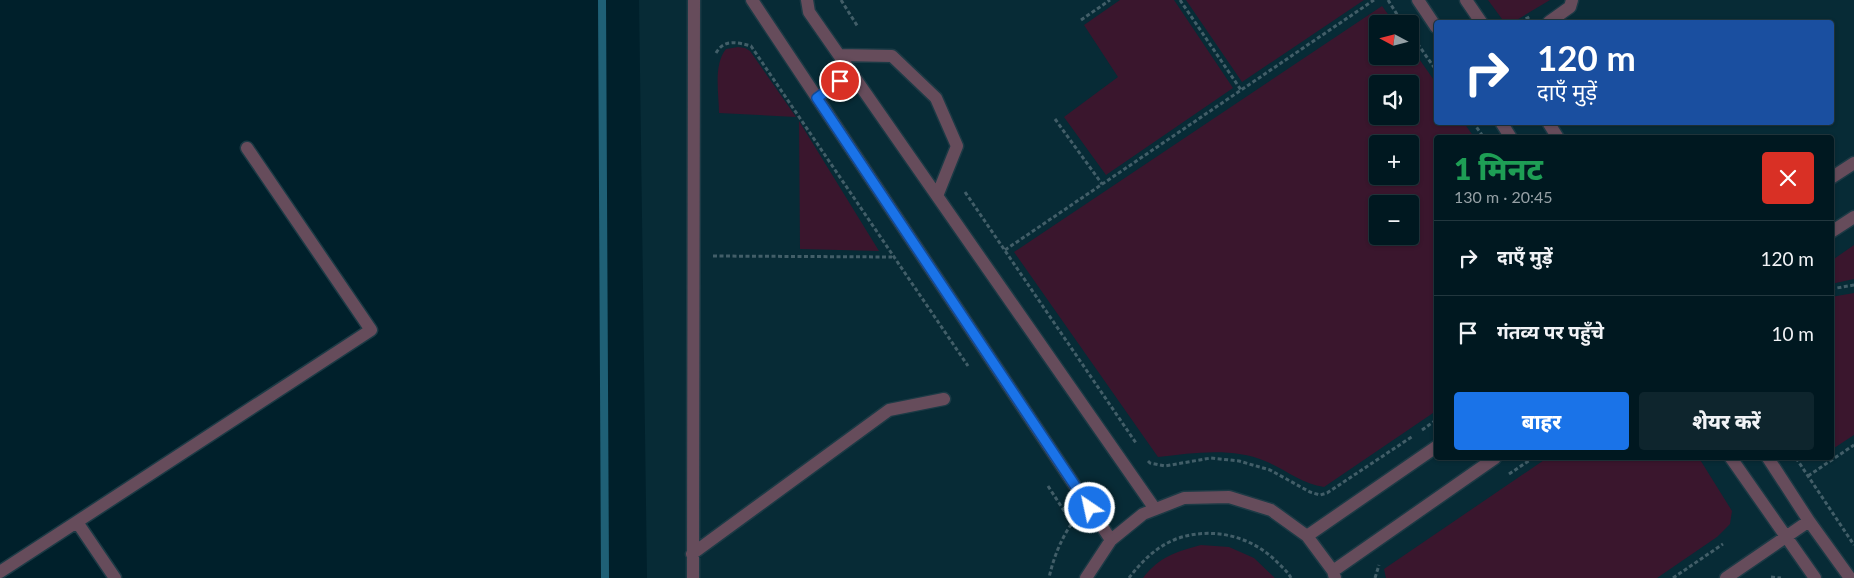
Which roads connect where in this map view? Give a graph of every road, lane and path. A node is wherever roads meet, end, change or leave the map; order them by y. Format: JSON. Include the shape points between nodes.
{"nodes":[{"id":1,"x":694,"y":0,"type":"edge"},
{"id":2,"x":752,"y":0,"type":"edge"},
{"id":3,"x":807,"y":0,"type":"edge"},
{"id":4,"x":841,"y":0,"type":"edge"},
{"id":5,"x":1110,"y":0,"type":"edge"},
{"id":6,"x":1180,"y":0,"type":"edge"},
{"id":7,"x":1374,"y":0,"type":"edge"},
{"id":8,"x":1388,"y":0,"type":"edge"},
{"id":9,"x":1418,"y":0,"type":"edge"},
{"id":10,"x":1466,"y":0,"type":"edge"},
{"id":11,"x":1572,"y":0,"type":"edge"},
{"id":12,"x":1398,"y":15,"type":"edge"},
{"id":13,"x":1081,"y":20,"type":"dead end"},
{"id":14,"x":1480,"y":20,"type":"edge"},
{"id":15,"x":1552,"y":20,"type":"edge"},
{"id":16,"x":1434,"y":24,"type":"edge"},
{"id":17,"x":858,"y":27,"type":"dead end"},
{"id":18,"x":1419,"y":46,"type":"edge"},
{"id":19,"x":839,"y":55,"type":"junction"},
{"id":20,"x":714,"y":59,"type":"dead end"},
{"id":21,"x":1434,"y":67,"type":"edge"},
{"id":22,"x":851,"y":73,"type":"junction"},
{"id":23,"x":1241,"y":90,"type":"junction"},
{"id":24,"x":817,"y":98,"type":"junction"},
{"id":25,"x":1056,"y":119,"type":"dead end"},
{"id":26,"x":247,"y":148,"type":"dead end"},
{"id":27,"x":1854,"y":163,"type":"edge"},
{"id":28,"x":1834,"y":176,"type":"edge"},
{"id":29,"x":1102,"y":184,"type":"junction"},
{"id":30,"x":965,"y":192,"type":"dead end"},
{"id":31,"x":937,"y":196,"type":"junction"},
{"id":32,"x":1854,"y":217,"type":"edge"},
{"id":33,"x":1834,"y":230,"type":"edge"},
{"id":34,"x":1005,"y":250,"type":"junction"},
{"id":35,"x":713,"y":256,"type":"dead end"},
{"id":36,"x":893,"y":257,"type":"junction"},
{"id":37,"x":1854,"y":285,"type":"edge"},
{"id":38,"x":1834,"y":288,"type":"edge"},
{"id":39,"x":968,"y":366,"type":"dead end"},
{"id":40,"x":944,"y":399,"type":"dead end"},
{"id":41,"x":1434,"y":421,"type":"edge"},
{"id":42,"x":1854,"y":445,"type":"edge"},
{"id":43,"x":1138,"y":446,"type":"dead end"},
{"id":44,"x":1434,"y":448,"type":"edge"},
{"id":45,"x":1144,"y":454,"type":"dead end"},
{"id":46,"x":1834,"y":458,"type":"edge"},
{"id":47,"x":1492,"y":460,"type":"edge"},
{"id":48,"x":1732,"y":460,"type":"edge"},
{"id":49,"x":1769,"y":460,"type":"edge"},
{"id":50,"x":1797,"y":460,"type":"edge"},
{"id":51,"x":1832,"y":460,"type":"edge"},
{"id":52,"x":1808,"y":476,"type":"junction"},
{"id":53,"x":1045,"y":481,"type":"dead end"},
{"id":54,"x":1155,"y":510,"type":"junction"},
{"id":55,"x":1809,"y":521,"type":"junction"},
{"id":56,"x":77,"y":522,"type":"junction"},
{"id":57,"x":1307,"y":536,"type":"junction"},
{"id":58,"x":1786,"y":536,"type":"junction"},
{"id":59,"x":1111,"y":540,"type":"junction"},
{"id":60,"x":1723,"y":544,"type":"dead end"},
{"id":61,"x":1854,"y":545,"type":"edge"},
{"id":62,"x":692,"y":554,"type":"junction"},
{"id":63,"x":0,"y":572,"type":"edge"},
{"id":64,"x":1334,"y":575,"type":"edge"},
{"id":65,"x":1771,"y":576,"type":"dead end"},
{"id":66,"x":115,"y":578,"type":"edge"},
{"id":67,"x":693,"y":578,"type":"edge"},
{"id":68,"x":1049,"y":578,"type":"edge"},
{"id":69,"x":1086,"y":578,"type":"edge"},
{"id":70,"x":1129,"y":578,"type":"edge"},
{"id":71,"x":1291,"y":578,"type":"edge"},
{"id":72,"x":1672,"y":578,"type":"edge"},
{"id":73,"x":1726,"y":578,"type":"edge"},
{"id":74,"x":1781,"y":578,"type":"edge"},
{"id":75,"x":1815,"y":578,"type":"edge"},
{"id":76,"x":1850,"y":578,"type":"edge"}],
"edges":[{"from":1,"to":62,"type":"street"},
{"from":2,"to":24,"type":"street"},
{"from":3,"to":19,"type":"street","via":[[809,12]]},
{"from":4,"to":17,"type":"path"},
{"from":5,"to":13,"type":"path"},
{"from":6,"to":23,"type":"path"},
{"from":7,"to":23,"type":"path"},
{"from":8,"to":12,"type":"path"},
{"from":9,"to":16,"type":"street"},
{"from":10,"to":14,"type":"street"},
{"from":11,"to":15,"type":"street","via":[[1570,7]]},
{"from":18,"to":21,"type":"path"},
{"from":19,"to":22,"type":"street"},
{"from":19,"to":31,"type":"street","via":[[892,56],[936,98],[957,146]]},
{"from":20,"to":36,"type":"path","via":[[716,51],[725,44],[737,42],[751,46]]},
{"from":22,"to":24,"type":"street"},
{"from":22,"to":31,"type":"street"},
{"from":23,"to":29,"type":"path"},
{"from":24,"to":59,"type":"street"},
{"from":25,"to":29,"type":"path"},
{"from":26,"to":56,"type":"street","via":[[371,330]]},
{"from":27,"to":28,"type":"street"},
{"from":29,"to":34,"type":"path"},
{"from":30,"to":34,"type":"path"},
{"from":31,"to":54,"type":"street"},
{"from":32,"to":33,"type":"street"},
{"from":34,"to":43,"type":"path"},
{"from":35,"to":36,"type":"path"},
{"from":36,"to":39,"type":"path"},
{"from":37,"to":38,"type":"path"},
{"from":40,"to":62,"type":"street","via":[[889,410]]},
{"from":41,"to":45,"type":"path","via":[[1327,493],[1320,494],[1310,492],[1270,470],[1239,461],[1211,458],[1165,466],[1150,463]]},
{"from":42,"to":46,"type":"path"},
{"from":44,"to":57,"type":"street"},
{"from":47,"to":64,"type":"street"},
{"from":48,"to":58,"type":"street"},
{"from":49,"to":55,"type":"street"},
{"from":50,"to":52,"type":"path"},
{"from":51,"to":52,"type":"path"},
{"from":52,"to":61,"type":"path"},
{"from":53,"to":68,"type":"path","via":[[1072,523],[1064,535]]},
{"from":54,"to":57,"type":"street","via":[[1184,498],[1229,497],[1271,510]]},
{"from":54,"to":59,"type":"street","via":[[1144,514]]},
{"from":55,"to":58,"type":"street"},
{"from":55,"to":76,"type":"street"},
{"from":56,"to":63,"type":"street"},
{"from":56,"to":66,"type":"street"},
{"from":57,"to":64,"type":"street"},
{"from":58,"to":73,"type":"street"},
{"from":58,"to":75,"type":"street"},
{"from":59,"to":69,"type":"street"},
{"from":60,"to":72,"type":"path"},
{"from":62,"to":67,"type":"street"},
{"from":65,"to":74,"type":"path"},
{"from":70,"to":71,"type":"path","via":[[1149,555],[1175,539],[1205,533],[1238,537],[1267,551]]}]}
